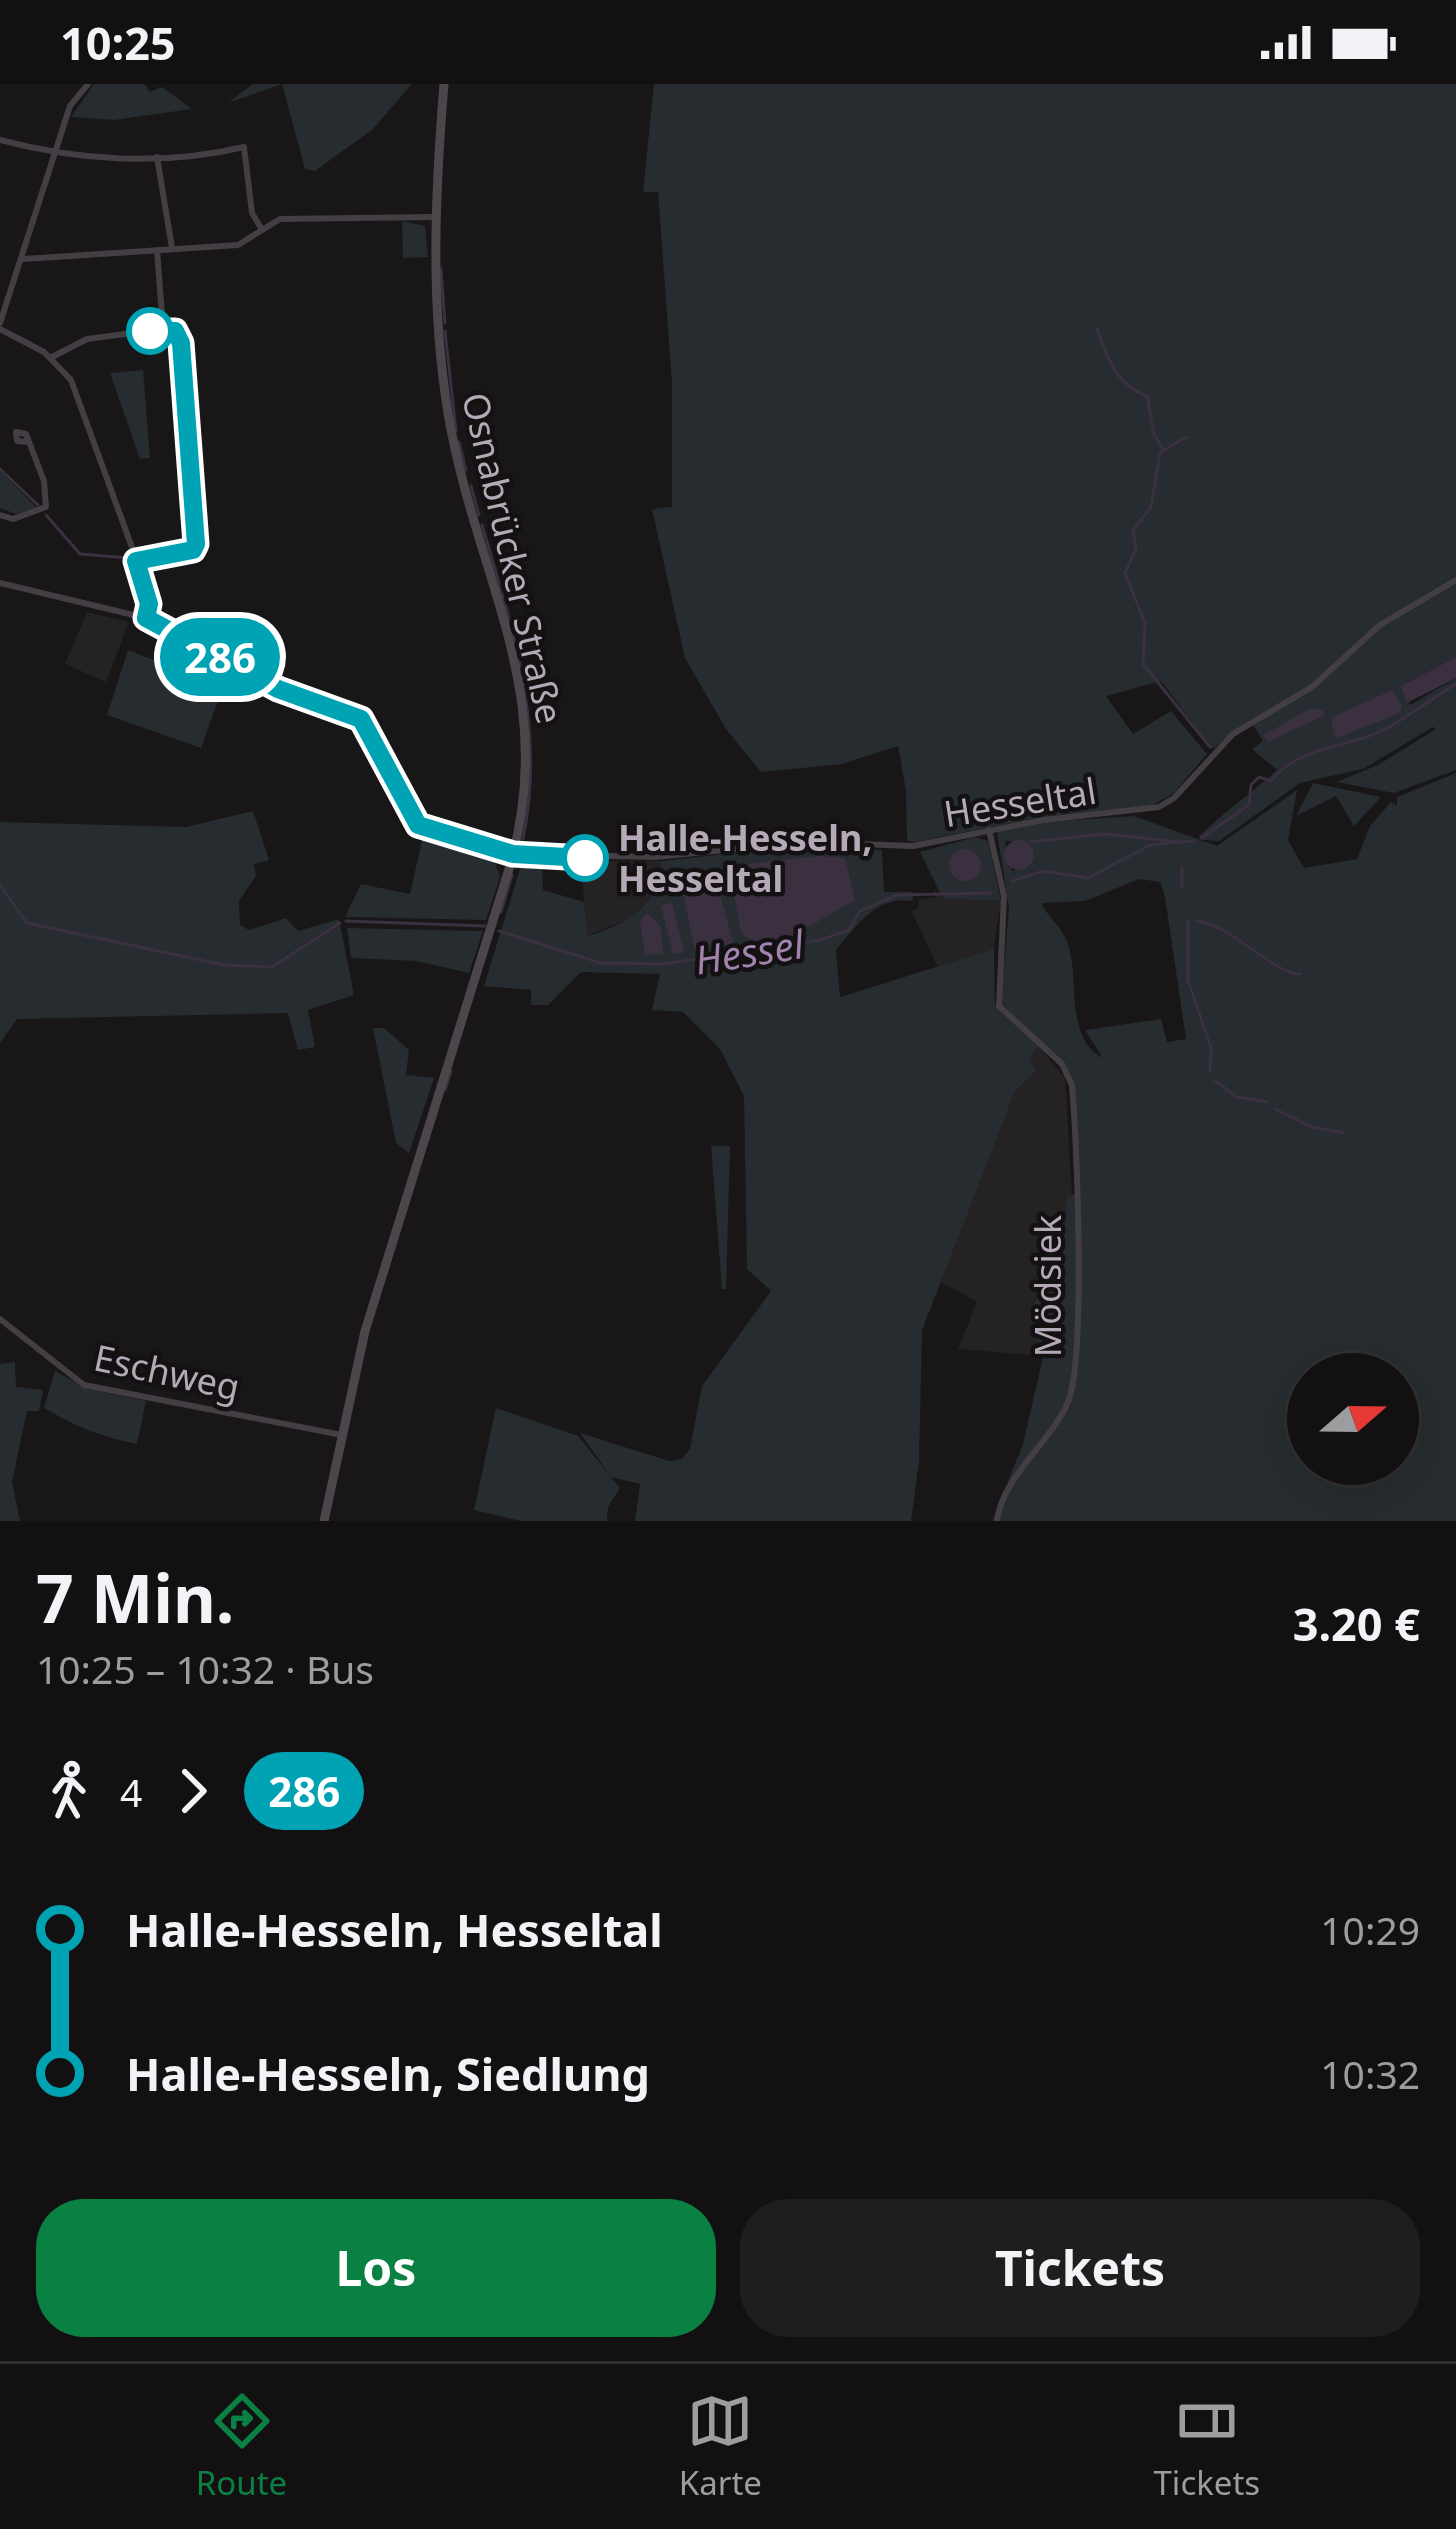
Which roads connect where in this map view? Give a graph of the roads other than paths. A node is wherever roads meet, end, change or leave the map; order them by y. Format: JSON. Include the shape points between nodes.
{"nodes":[{"id":1,"x":88,"y":84,"type":"edge"},
{"id":2,"x":444,"y":84,"type":"edge"},
{"id":3,"x":0,"y":140,"type":"edge"},
{"id":4,"x":56,"y":154,"type":"junction"},
{"id":5,"x":157,"y":157,"type":"junction"},
{"id":6,"x":433,"y":217,"type":"junction"},
{"id":7,"x":261,"y":228,"type":"junction"},
{"id":8,"x":172,"y":248,"type":"junction"},
{"id":9,"x":157,"y":250,"type":"junction"},
{"id":10,"x":24,"y":259,"type":"junction"},
{"id":11,"x":0,"y":326,"type":"edge"},
{"id":12,"x":163,"y":329,"type":"junction"},
{"id":13,"x":52,"y":358,"type":"junction"},
{"id":14,"x":29,"y":442,"type":"dead end"},
{"id":15,"x":0,"y":514,"type":"edge"},
{"id":16,"x":136,"y":561,"type":"junction"},
{"id":17,"x":1456,"y":580,"type":"edge"},
{"id":18,"x":0,"y":584,"type":"edge"},
{"id":19,"x":146,"y":618,"type":"junction"},
{"id":20,"x":989,"y":830,"type":"junction"},
{"id":21,"x":513,"y":854,"type":"junction"},
{"id":22,"x":0,"y":1319,"type":"edge"},
{"id":23,"x":342,"y":1436,"type":"junction"},
{"id":24,"x":324,"y":1521,"type":"edge"},
{"id":25,"x":997,"y":1521,"type":"edge"}],
"edges":[{"from":1,"to":4,"type":"street","via":[[70,106]]},
{"from":2,"to":6,"type":"main road","name":"Osnabrücker Straße"},
{"from":3,"to":4,"type":"street"},
{"from":4,"to":5,"type":"street"},
{"from":4,"to":10,"type":"street"},
{"from":5,"to":7,"type":"street","via":[[244,147]]},
{"from":5,"to":8,"type":"street"},
{"from":6,"to":7,"type":"street","via":[[280,219]]},
{"from":6,"to":21,"type":"main road","name":"Osnabrücker Straße","via":[[448,412],[525,703],[526,795]]},
{"from":7,"to":8,"type":"street","via":[[238,245]]},
{"from":8,"to":9,"type":"street"},
{"from":9,"to":10,"type":"street"},
{"from":9,"to":12,"type":"street"},
{"from":10,"to":11,"type":"street"},
{"from":11,"to":13,"type":"street"},
{"from":12,"to":13,"type":"street","via":[[86,338]]},
{"from":12,"to":16,"type":"street","via":[[181,343],[196,544]]},
{"from":13,"to":16,"type":"street","via":[[71,380]]},
{"from":14,"to":15,"type":"street","via":[[46,507],[13,519]]},
{"from":16,"to":19,"type":"street"},
{"from":17,"to":20,"type":"street","name":"Hesseltal","via":[[1380,625],[1312,687],[1233,734],[1159,807]]},
{"from":18,"to":19,"type":"street","name":"Hesseltal"},
{"from":19,"to":21,"type":"street","name":"Hesseltal","via":[[278,689],[361,719],[418,825]]},
{"from":20,"to":21,"type":"street","name":"Hesseltal","via":[[914,846],[804,842],[656,857]]},
{"from":20,"to":25,"type":"street","name":"Mödsiek","via":[[1004,896],[999,1006],[1068,1075],[1074,1174],[1070,1396],[1012,1483]]},
{"from":21,"to":23,"type":"main road","name":"Osnabrücker Straße","via":[[377,1287]]},
{"from":22,"to":23,"type":"street","name":"Eschweg","via":[[53,1366],[94,1389]]},
{"from":23,"to":24,"type":"main road","name":"Osnabrücker Straße"}]}
